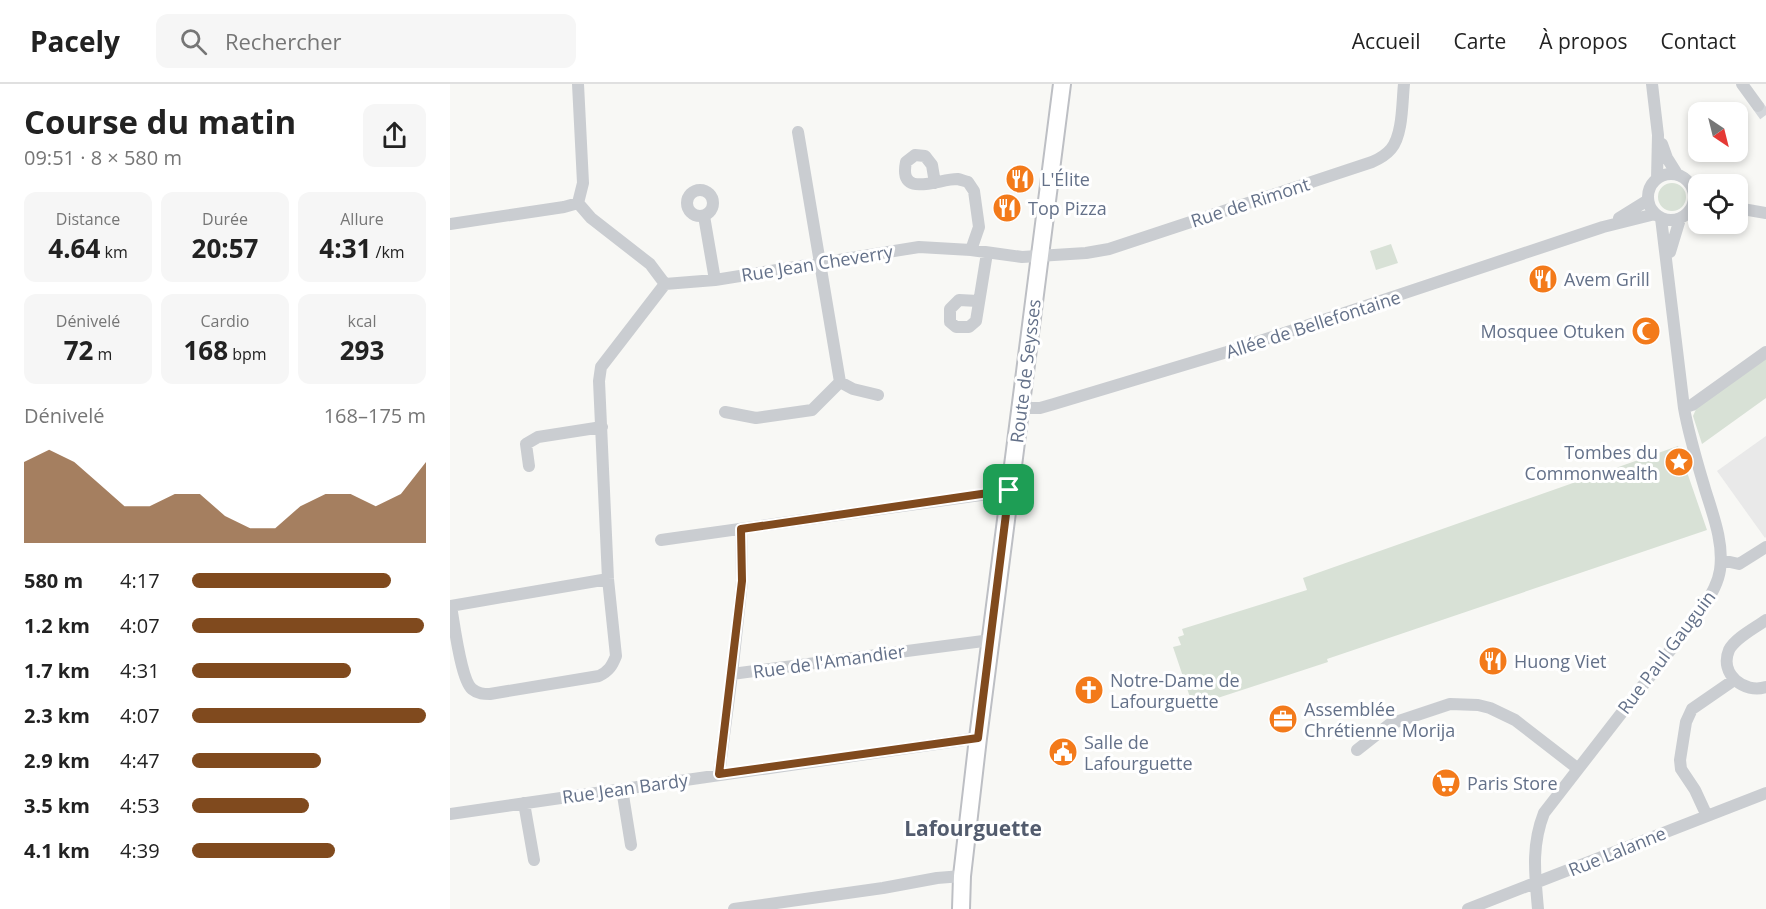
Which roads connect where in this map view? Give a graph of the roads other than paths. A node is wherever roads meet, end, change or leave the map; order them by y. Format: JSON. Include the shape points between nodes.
{"nodes":[{"id":1,"x":578,"y":84,"type":"edge"},
{"id":2,"x":1062,"y":84,"type":"edge"},
{"id":3,"x":1404,"y":84,"type":"edge"},
{"id":4,"x":1653,"y":84,"type":"edge"},
{"id":5,"x":1742,"y":84,"type":"edge"},
{"id":6,"x":1758,"y":106,"type":"tunnel mouth"},
{"id":7,"x":798,"y":132,"type":"dead end"},
{"id":8,"x":1658,"y":135,"type":"junction"},
{"id":9,"x":1677,"y":174,"type":"junction"},
{"id":10,"x":1657,"y":179,"type":"junction"},
{"id":11,"x":1688,"y":182,"type":"edge"},
{"id":12,"x":935,"y":183,"type":"dead end"},
{"id":13,"x":1648,"y":200,"type":"junction"},
{"id":14,"x":578,"y":203,"type":"junction"},
{"id":15,"x":1748,"y":210,"type":"edge"},
{"id":16,"x":1688,"y":213,"type":"edge"},
{"id":17,"x":1766,"y":213,"type":"edge"},
{"id":18,"x":704,"y":216,"type":"dead end"},
{"id":19,"x":1658,"y":216,"type":"junction"},
{"id":20,"x":1680,"y":219,"type":"junction"},
{"id":21,"x":450,"y":224,"type":"edge"},
{"id":22,"x":1603,"y":227,"type":"junction"},
{"id":23,"x":971,"y":250,"type":"junction"},
{"id":24,"x":987,"y":253,"type":"junction"},
{"id":25,"x":1040,"y":256,"type":"junction"},
{"id":26,"x":820,"y":262,"type":"junction"},
{"id":27,"x":1667,"y":268,"type":"junction"},
{"id":28,"x":715,"y":280,"type":"junction"},
{"id":29,"x":665,"y":284,"type":"junction"},
{"id":30,"x":978,"y":301,"type":"dead end"},
{"id":31,"x":1766,"y":352,"type":"edge"},
{"id":32,"x":840,"y":382,"type":"junction"},
{"id":33,"x":878,"y":395,"type":"dead end"},
{"id":34,"x":1020,"y":408,"type":"junction"},
{"id":35,"x":1684,"y":408,"type":"junction"},
{"id":36,"x":725,"y":412,"type":"dead end"},
{"id":37,"x":602,"y":427,"type":"junction"},
{"id":38,"x":529,"y":466,"type":"dead end"},
{"id":39,"x":1009,"y":490,"type":"junction"},
{"id":40,"x":741,"y":529,"type":"junction"},
{"id":41,"x":661,"y":540,"type":"dead end"},
{"id":42,"x":1766,"y":547,"type":"edge"},
{"id":43,"x":1721,"y":560,"type":"junction"},
{"id":44,"x":608,"y":579,"type":"junction"},
{"id":45,"x":451,"y":606,"type":"edge"},
{"id":46,"x":1766,"y":620,"type":"edge"},
{"id":47,"x":991,"y":640,"type":"junction"},
{"id":48,"x":732,"y":674,"type":"junction"},
{"id":49,"x":1734,"y":680,"type":"junction"},
{"id":50,"x":1766,"y":687,"type":"edge"},
{"id":51,"x":978,"y":738,"type":"junction"},
{"id":52,"x":1357,"y":750,"type":"dead end"},
{"id":53,"x":1577,"y":768,"type":"junction"},
{"id":54,"x":719,"y":774,"type":"junction"},
{"id":55,"x":622,"y":789,"type":"junction"},
{"id":56,"x":1766,"y":793,"type":"edge"},
{"id":57,"x":524,"y":803,"type":"junction"},
{"id":58,"x":450,"y":814,"type":"edge"},
{"id":59,"x":1707,"y":816,"type":"junction"},
{"id":60,"x":631,"y":845,"type":"dead end"},
{"id":61,"x":534,"y":860,"type":"dead end"},
{"id":62,"x":962,"y":876,"type":"junction"},
{"id":63,"x":1536,"y":884,"type":"junction"},
{"id":64,"x":734,"y":909,"type":"edge"},
{"id":65,"x":961,"y":909,"type":"edge"},
{"id":66,"x":1468,"y":909,"type":"edge"},
{"id":67,"x":1538,"y":909,"type":"edge"}],
"edges":[{"from":1,"to":14,"type":"street","via":[[583,183]]},
{"from":2,"to":25,"type":"main road","name":"Route de Seysses"},
{"from":3,"to":25,"type":"street","name":"Rue de Rimont","via":[[1398,136],[1392,148],[1372,162],[1109,249]]},
{"from":4,"to":8,"type":"street"},
{"from":5,"to":6,"type":"street"},
{"from":7,"to":26,"type":"street"},
{"from":8,"to":9,"type":"street"},
{"from":8,"to":10,"type":"street"},
{"from":9,"to":10,"type":"street"},
{"from":9,"to":11,"type":"street"},
{"from":10,"to":13,"type":"street","via":[[1648,192]]},
{"from":12,"to":23,"type":"street","via":[[958,179],[968,182],[974,192],[979,227]]},
{"from":13,"to":19,"type":"street"},
{"from":13,"to":22,"type":"street","name":"Allée de Bellefontaine"},
{"from":14,"to":21,"type":"street"},
{"from":14,"to":29,"type":"street","via":[[591,218],[650,264]]},
{"from":15,"to":17,"type":"street"},
{"from":16,"to":20,"type":"street"},
{"from":18,"to":28,"type":"street"},
{"from":19,"to":20,"type":"street"},
{"from":19,"to":22,"type":"street","name":"Allée de Bellefontaine"},
{"from":19,"to":27,"type":"street","name":"Rue Paul Gauguin"},
{"from":20,"to":27,"type":"street","name":"Rue Paul Gauguin"},
{"from":22,"to":34,"type":"street","name":"Allée de Bellefontaine","via":[[1211,357],[1040,408]]},
{"from":23,"to":24,"type":"street","name":"Rue Jean Cheverry"},
{"from":23,"to":26,"type":"street","name":"Rue Jean Cheverry","via":[[920,247]]},
{"from":24,"to":25,"type":"street","name":"Rue Jean Cheverry","via":[[1022,258]]},
{"from":24,"to":30,"type":"street"},
{"from":25,"to":34,"type":"main road","name":"Route de Seysses"},
{"from":26,"to":28,"type":"street","name":"Rue Jean Cheverry"},
{"from":26,"to":32,"type":"street"},
{"from":27,"to":35,"type":"street","name":"Rue Paul Gauguin"},
{"from":28,"to":29,"type":"street","name":"Rue Jean Cheverry"},
{"from":29,"to":37,"type":"street","via":[[601,367],[598,381]]},
{"from":31,"to":35,"type":"street"},
{"from":32,"to":33,"type":"street"},
{"from":32,"to":36,"type":"street","via":[[812,410],[756,418]]},
{"from":34,"to":39,"type":"main road","name":"Route de Seysses"},
{"from":35,"to":43,"type":"street","name":"Rue Paul Gauguin","via":[[1716,525]]},
{"from":37,"to":38,"type":"street","via":[[538,437],[526,444]]},
{"from":37,"to":44,"type":"street"},
{"from":39,"to":40,"type":"street"},
{"from":39,"to":47,"type":"main road","name":"Route de Seysses"},
{"from":40,"to":41,"type":"street"},
{"from":40,"to":48,"type":"street","via":[[742,581]]},
{"from":42,"to":43,"type":"street","via":[[1739,564]]},
{"from":43,"to":53,"type":"street","name":"Rue Paul Gauguin","via":[[1717,582],[1703,608]]},
{"from":44,"to":45,"type":"street"},
{"from":44,"to":45,"type":"street","via":[[616,656],[607,672],[588,678],[490,694],[473,690],[465,678]]},
{"from":46,"to":49,"type":"street","via":[[1729,650]]},
{"from":47,"to":48,"type":"street","name":"Rue de l'Amandier"},
{"from":47,"to":51,"type":"main road","name":"Route de Seysses"},
{"from":48,"to":54,"type":"street","name":"Rue de l'Amandier"},
{"from":49,"to":50,"type":"street","via":[[1746,688]]},
{"from":49,"to":59,"type":"street","via":[[1692,709],[1686,722],[1681,769]]},
{"from":51,"to":54,"type":"street","name":"Rue Jean Bardy"},
{"from":51,"to":62,"type":"main road","name":"Route de Seysses"},
{"from":52,"to":53,"type":"street","via":[[1390,724],[1450,704],[1478,705],[1515,720]]},
{"from":53,"to":63,"type":"street","name":"Rue Paul Gauguin","via":[[1538,827],[1534,852]]},
{"from":54,"to":55,"type":"street","name":"Rue Jean Bardy"},
{"from":55,"to":57,"type":"street","name":"Rue Jean Bardy"},
{"from":55,"to":60,"type":"street"},
{"from":56,"to":59,"type":"street","name":"Rue Lalanne"},
{"from":57,"to":58,"type":"street","name":"Rue Jean Bardy"},
{"from":57,"to":61,"type":"street"},
{"from":59,"to":63,"type":"street","name":"Rue Lalanne"},
{"from":62,"to":64,"type":"street"},
{"from":62,"to":65,"type":"main road","name":"Route de Seysses"},
{"from":63,"to":66,"type":"street","name":"Rue Lalanne"},
{"from":63,"to":67,"type":"street","name":"Rue Paul Gauguin"}]}
